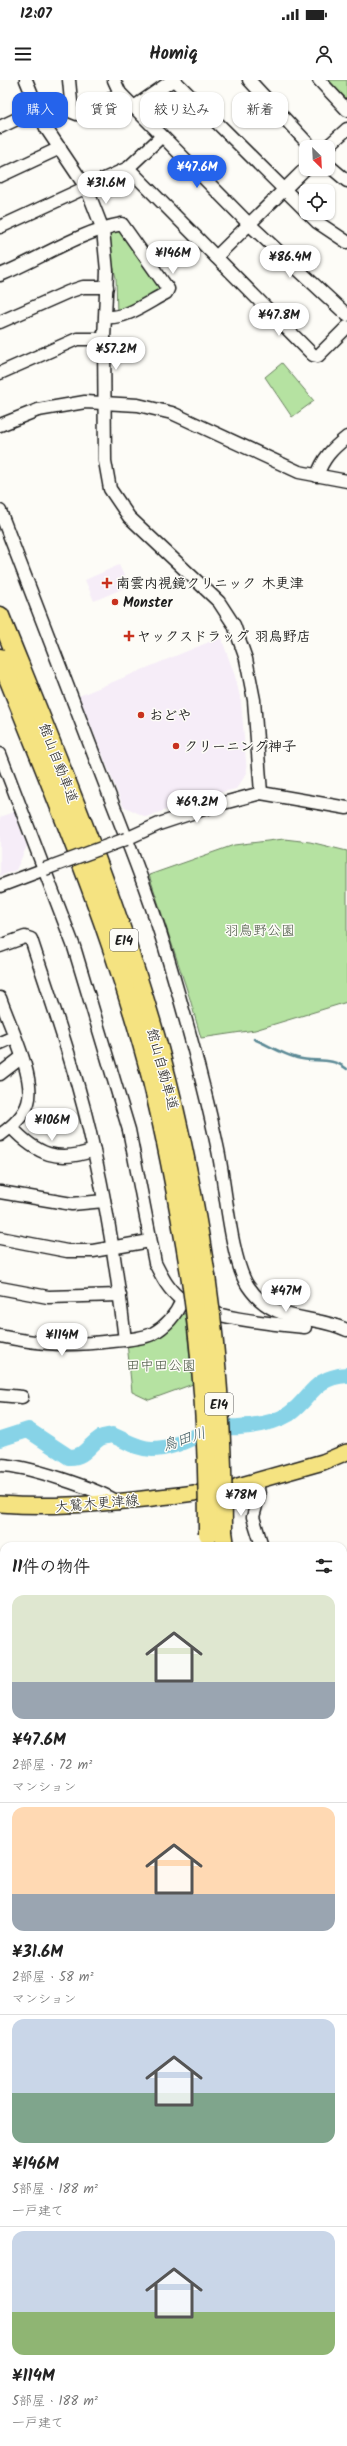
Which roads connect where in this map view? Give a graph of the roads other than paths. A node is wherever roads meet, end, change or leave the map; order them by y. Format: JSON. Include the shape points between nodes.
{"nodes":[{"id":1,"x":26,"y":80,"type":"edge"},
{"id":2,"x":70,"y":80,"type":"edge"},
{"id":3,"x":114,"y":80,"type":"edge"},
{"id":4,"x":173,"y":80,"type":"edge"},
{"id":5,"x":249,"y":80,"type":"edge"},
{"id":6,"x":319,"y":80,"type":"edge"},
{"id":7,"x":31,"y":92,"type":"edge"},
{"id":8,"x":120,"y":92,"type":"edge"},
{"id":9,"x":134,"y":107,"type":"joint"},
{"id":10,"x":347,"y":110,"type":"edge"},
{"id":11,"x":76,"y":114,"type":"edge"},
{"id":12,"x":12,"y":121,"type":"edge"},
{"id":13,"x":0,"y":127,"type":"edge"},
{"id":14,"x":46,"y":128,"type":"edge"},
{"id":15,"x":347,"y":128,"type":"edge"},
{"id":16,"x":162,"y":136,"type":"junction"},
{"id":17,"x":305,"y":140,"type":"edge"},
{"id":18,"x":334,"y":140,"type":"edge"},
{"id":19,"x":60,"y":148,"type":"junction"},
{"id":20,"x":128,"y":168,"type":"junction"},
{"id":21,"x":335,"y":171,"type":"edge"},
{"id":22,"x":299,"y":175,"type":"edge"},
{"id":23,"x":0,"y":176,"type":"edge"},
{"id":24,"x":347,"y":182,"type":"edge"},
{"id":25,"x":87,"y":189,"type":"junction"},
{"id":26,"x":285,"y":189,"type":"junction"},
{"id":27,"x":299,"y":204,"type":"edge"},
{"id":28,"x":314,"y":220,"type":"edge"},
{"id":29,"x":249,"y":224,"type":"junction"},
{"id":30,"x":0,"y":227,"type":"edge"},
{"id":31,"x":103,"y":230,"type":"junction"},
{"id":32,"x":347,"y":242,"type":"edge"},
{"id":33,"x":216,"y":257,"type":"junction"},
{"id":34,"x":0,"y":275,"type":"edge"},
{"id":35,"x":107,"y":287,"type":"junction"},
{"id":36,"x":347,"y":315,"type":"edge"},
{"id":37,"x":106,"y":317,"type":"junction"},
{"id":38,"x":0,"y":322,"type":"edge"},
{"id":39,"x":347,"y":327,"type":"edge"},
{"id":40,"x":104,"y":339,"type":"junction"},
{"id":41,"x":0,"y":373,"type":"edge"},
{"id":42,"x":104,"y":403,"type":"junction"},
{"id":43,"x":0,"y":425,"type":"edge"},
{"id":44,"x":347,"y":437,"type":"edge"},
{"id":45,"x":316,"y":476,"type":"junction"},
{"id":46,"x":347,"y":481,"type":"edge"},
{"id":47,"x":0,"y":511,"type":"edge"},
{"id":48,"x":0,"y":616,"type":"edge"},
{"id":49,"x":0,"y":658,"type":"edge"},
{"id":50,"x":0,"y":754,"type":"edge"},
{"id":51,"x":261,"y":793,"type":"junction"},
{"id":52,"x":347,"y":808,"type":"edge"},
{"id":53,"x":126,"y":839,"type":"junction"},
{"id":54,"x":45,"y":869,"type":"junction"},
{"id":55,"x":0,"y":886,"type":"edge"},
{"id":56,"x":0,"y":946,"type":"edge"},
{"id":57,"x":0,"y":998,"type":"edge"},
{"id":58,"x":14,"y":1037,"type":"junction"},
{"id":59,"x":0,"y":1043,"type":"edge"},
{"id":60,"x":22,"y":1057,"type":"junction"},
{"id":61,"x":0,"y":1074,"type":"edge"},
{"id":62,"x":11,"y":1127,"type":"junction"},
{"id":63,"x":0,"y":1135,"type":"edge"},
{"id":64,"x":94,"y":1150,"type":"junction"},
{"id":65,"x":0,"y":1192,"type":"edge"},
{"id":66,"x":104,"y":1200,"type":"junction"},
{"id":67,"x":0,"y":1238,"type":"edge"},
{"id":68,"x":150,"y":1241,"type":"junction"},
{"id":69,"x":112,"y":1248,"type":"junction"},
{"id":70,"x":199,"y":1278,"type":"junction"},
{"id":71,"x":0,"y":1288,"type":"edge"},
{"id":72,"x":120,"y":1294,"type":"junction"},
{"id":73,"x":182,"y":1300,"type":"junction"},
{"id":74,"x":347,"y":1331,"type":"edge"},
{"id":75,"x":0,"y":1336,"type":"edge"},
{"id":76,"x":125,"y":1340,"type":"junction"},
{"id":77,"x":0,"y":1395,"type":"edge"},
{"id":78,"x":22,"y":1398,"type":"dead end"},
{"id":79,"x":347,"y":1452,"type":"edge"},
{"id":80,"x":0,"y":1465,"type":"edge"},
{"id":81,"x":257,"y":1481,"type":"junction"},
{"id":82,"x":238,"y":1486,"type":"dead end"},
{"id":83,"x":194,"y":1493,"type":"dead end"},
{"id":84,"x":119,"y":1503,"type":"junction"},
{"id":85,"x":0,"y":1504,"type":"edge"},
{"id":86,"x":217,"y":1541,"type":"edge"},
{"id":87,"x":261,"y":1542,"type":"edge"}],
"edges":[{"from":1,"to":7,"type":"street"},
{"from":2,"to":11,"type":"street","via":[[72,112]]},
{"from":3,"to":8,"type":"street"},
{"from":4,"to":9,"type":"street"},
{"from":4,"to":26,"type":"street"},
{"from":5,"to":17,"type":"street"},
{"from":6,"to":10,"type":"street"},
{"from":9,"to":16,"type":"street"},
{"from":12,"to":13,"type":"street"},
{"from":14,"to":19,"type":"street"},
{"from":15,"to":18,"type":"street"},
{"from":16,"to":20,"type":"street"},
{"from":16,"to":29,"type":"street"},
{"from":19,"to":23,"type":"street"},
{"from":19,"to":25,"type":"street"},
{"from":20,"to":25,"type":"street"},
{"from":20,"to":33,"type":"street"},
{"from":21,"to":24,"type":"street"},
{"from":22,"to":26,"type":"street"},
{"from":25,"to":30,"type":"street"},
{"from":25,"to":31,"type":"street"},
{"from":26,"to":27,"type":"street"},
{"from":26,"to":29,"type":"street"},
{"from":28,"to":32,"type":"street"},
{"from":29,"to":33,"type":"street"},
{"from":29,"to":36,"type":"street"},
{"from":31,"to":34,"type":"street","via":[[61,245]]},
{"from":31,"to":35,"type":"street"},
{"from":31,"to":37,"type":"street","via":[[122,224],[168,289],[166,293],[127,313],[114,318]]},
{"from":33,"to":39,"type":"street","via":[[313,355],[318,356]]},
{"from":35,"to":37,"type":"street"},
{"from":35,"to":38,"type":"street","via":[[83,287]]},
{"from":37,"to":40,"type":"street"},
{"from":40,"to":41,"type":"street","via":[[77,339]]},
{"from":40,"to":42,"type":"street"},
{"from":42,"to":43,"type":"street","via":[[85,402],[38,410]]},
{"from":42,"to":45,"type":"street","via":[[138,405],[172,413],[299,472]]},
{"from":42,"to":51,"type":"street","via":[[106,475],[117,502],[129,517],[219,602],[238,634],[246,658],[254,700]]},
{"from":44,"to":45,"type":"street","via":[[322,461]]},
{"from":45,"to":46,"type":"street"},
{"from":47,"to":53,"type":"street"},
{"from":48,"to":70,"type":"highway","name":"館山自動車道","number":"E14","via":[[92,849],[150,1020],[183,1146]]},
{"from":49,"to":70,"type":"highway","name":"館山自動車道","number":"E14","via":[[95,902],[136,1026],[151,1077]]},
{"from":50,"to":54,"type":"street"},
{"from":51,"to":52,"type":"street"},
{"from":51,"to":53,"type":"street","via":[[195,812]]},
{"from":53,"to":54,"type":"street","bridge":true},
{"from":53,"to":74,"type":"street","via":[[169,961],[195,1054],[218,1150],[237,1256],[246,1284],[259,1301],[270,1309],[294,1318],[324,1322]]},
{"from":54,"to":55,"type":"street"},
{"from":54,"to":68,"type":"street","via":[[74,947],[129,1130]]},
{"from":56,"to":64,"type":"street","via":[[25,936],[31,939],[66,1044]]},
{"from":57,"to":58,"type":"street"},
{"from":58,"to":59,"type":"street"},
{"from":58,"to":60,"type":"street"},
{"from":60,"to":61,"type":"street"},
{"from":60,"to":62,"type":"street","via":[[30,1087],[28,1104]]},
{"from":62,"to":63,"type":"street"},
{"from":62,"to":64,"type":"street","via":[[27,1144],[60,1157],[78,1156]]},
{"from":64,"to":66,"type":"street"},
{"from":65,"to":66,"type":"street","via":[[72,1204]]},
{"from":66,"to":69,"type":"street"},
{"from":67,"to":69,"type":"street","via":[[67,1251]]},
{"from":68,"to":69,"type":"street"},
{"from":68,"to":73,"type":"street","via":[[156,1263],[166,1283]]},
{"from":69,"to":72,"type":"street"},
{"from":70,"to":86,"type":"highway","name":"館山自動車道","number":"E14","bridge":true,"via":[[216,1355],[223,1477]]},
{"from":71,"to":72,"type":"street","via":[[48,1297]]},
{"from":72,"to":76,"type":"street"},
{"from":73,"to":74,"type":"street","via":[[222,1314]]},
{"from":73,"to":76,"type":"street","via":[[177,1312],[167,1324],[151,1334]]},
{"from":75,"to":76,"type":"street","via":[[32,1343],[72,1346]]},
{"from":77,"to":78,"type":"street"},
{"from":79,"to":81,"type":"main road","via":[[323,1462]]},
{"from":80,"to":84,"type":"street","via":[[23,1468],[84,1487]]},
{"from":81,"to":82,"type":"main road"},
{"from":81,"to":87,"type":"street","via":[[259,1495],[253,1517]]},
{"from":83,"to":84,"type":"main road","name":"大鷲木更津線"},
{"from":84,"to":85,"type":"main road","name":"大鷲木更津線","via":[[42,1507]]}]}
